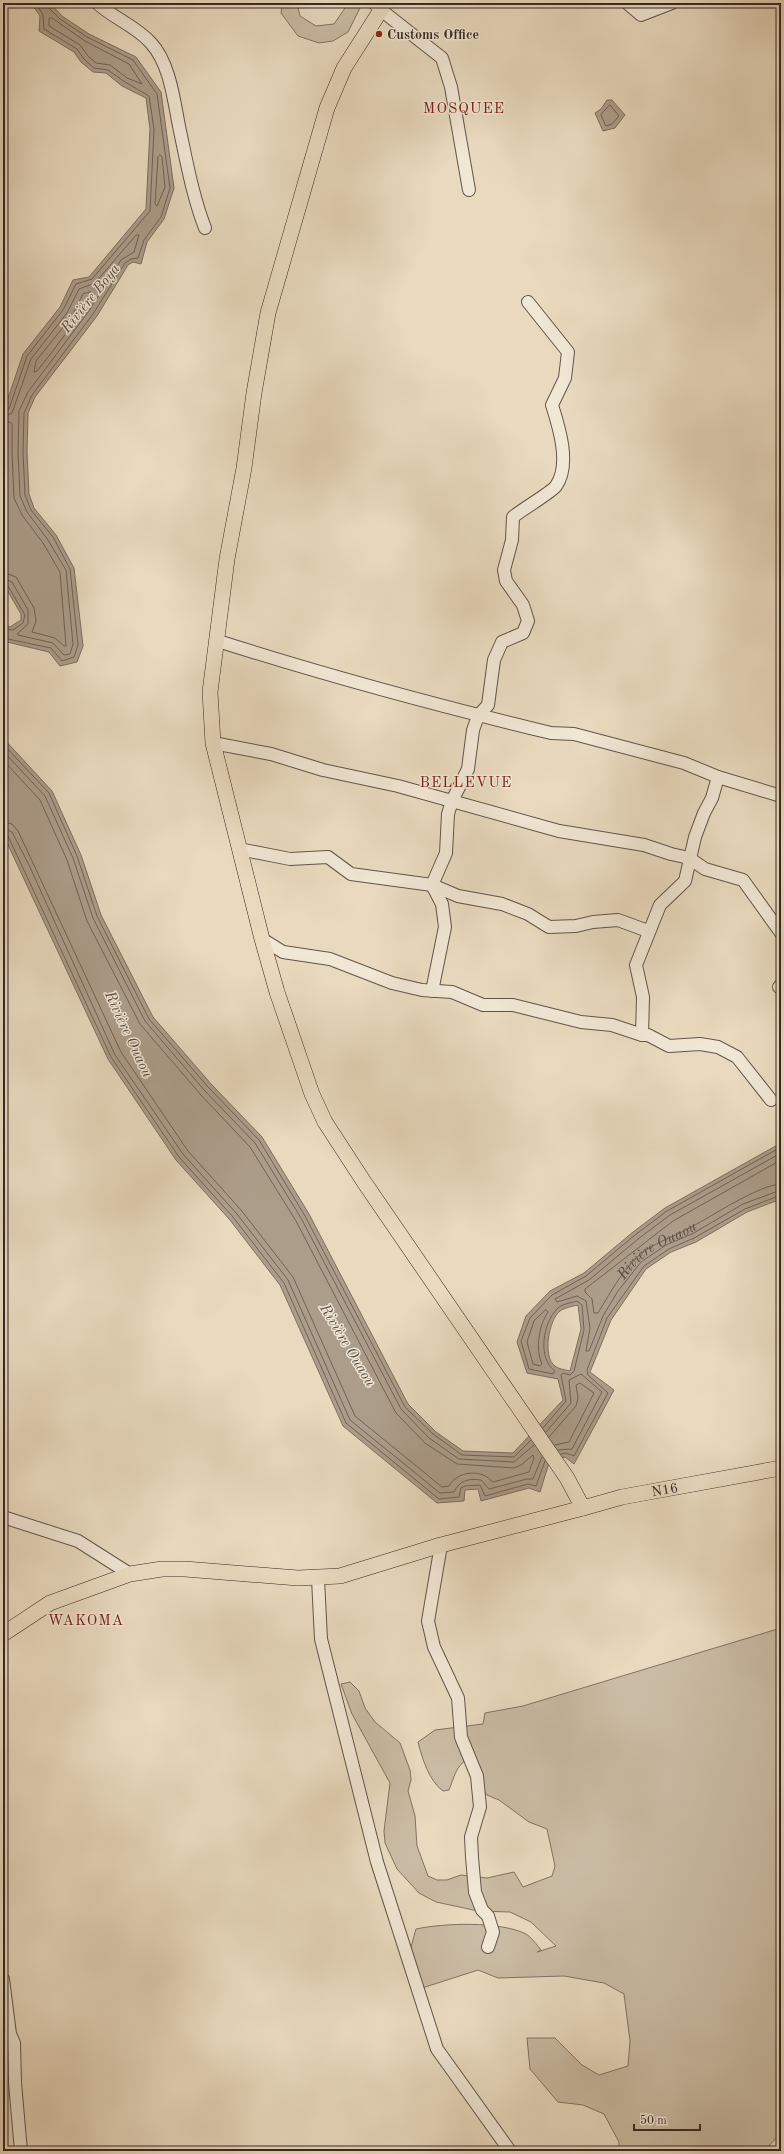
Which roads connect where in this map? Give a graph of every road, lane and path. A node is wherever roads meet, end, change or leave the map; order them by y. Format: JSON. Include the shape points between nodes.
{"nodes":[{"id":1,"x":97,"y":3,"type":"edge"},
{"id":2,"x":627,"y":3,"type":"edge"},
{"id":3,"x":672,"y":3,"type":"edge"},
{"id":4,"x":378,"y":7,"type":"edge"},
{"id":5,"x":469,"y":190,"type":"dead end"},
{"id":6,"x":205,"y":228,"type":"dead end"},
{"id":7,"x":528,"y":302,"type":"dead end"},
{"id":8,"x":218,"y":641,"type":"junction"},
{"id":9,"x":478,"y":716,"type":"junction"},
{"id":10,"x":213,"y":743,"type":"junction"},
{"id":11,"x":718,"y":777,"type":"junction"},
{"id":12,"x":781,"y":796,"type":"edge"},
{"id":13,"x":452,"y":800,"type":"junction"},
{"id":14,"x":239,"y":849,"type":"junction"},
{"id":15,"x":689,"y":858,"type":"junction"},
{"id":16,"x":432,"y":885,"type":"junction"},
{"id":17,"x":648,"y":931,"type":"junction"},
{"id":18,"x":781,"y":933,"type":"edge"},
{"id":19,"x":262,"y":939,"type":"junction"},
{"id":20,"x":432,"y":990,"type":"junction"},
{"id":21,"x":642,"y":1035,"type":"junction"},
{"id":22,"x":772,"y":1100,"type":"dead end"},
{"id":23,"x":781,"y":1468,"type":"edge"},
{"id":24,"x":583,"y":1508,"type":"junction"},
{"id":25,"x":3,"y":1517,"type":"edge"},
{"id":26,"x":441,"y":1545,"type":"junction"},
{"id":27,"x":130,"y":1574,"type":"junction"},
{"id":28,"x":318,"y":1579,"type":"junction"},
{"id":29,"x":3,"y":1634,"type":"edge"},
{"id":30,"x":488,"y":1947,"type":"dead end"},
{"id":31,"x":3,"y":1979,"type":"edge"},
{"id":32,"x":21,"y":2151,"type":"edge"},
{"id":33,"x":510,"y":2151,"type":"edge"}],
"edges":[{"from":1,"to":6,"type":"street","via":[[150,42],[159,53],[175,97],[195,200]]},
{"from":2,"to":3,"type":"street","via":[[641,15]]},
{"from":4,"to":5,"type":"street","via":[[442,58],[451,87]]},
{"from":4,"to":8,"type":"main road","via":[[344,68],[327,108],[268,313],[227,559]]},
{"from":7,"to":9,"type":"street","via":[[568,352],[565,378],[552,405],[560,432],[563,468],[556,487],[525,506],[513,517],[512,540],[507,550],[504,570],[506,581],[522,605],[528,621],[523,633],[502,642],[494,660],[488,705]]},
{"from":8,"to":9,"type":"street","via":[[355,683]]},
{"from":8,"to":10,"type":"main road","via":[[210,692]]},
{"from":9,"to":11,"type":"street","via":[[551,733],[574,734],[684,763]]},
{"from":9,"to":13,"type":"street","via":[[473,730],[468,769]]},
{"from":10,"to":13,"type":"street","via":[[271,754],[323,770]]},
{"from":10,"to":14,"type":"main road"},
{"from":11,"to":12,"type":"street"},
{"from":11,"to":15,"type":"street"},
{"from":13,"to":15,"type":"street","via":[[559,831],[644,845]]},
{"from":13,"to":16,"type":"street","via":[[448,814],[446,853]]},
{"from":14,"to":16,"type":"street","via":[[290,858],[328,857],[351,874]]},
{"from":14,"to":19,"type":"main road"},
{"from":15,"to":17,"type":"street","via":[[685,881],[660,905]]},
{"from":15,"to":18,"type":"street","via":[[705,869],[743,880]]},
{"from":16,"to":17,"type":"street","via":[[458,896],[502,904],[528,914],[550,927],[618,920]]},
{"from":16,"to":20,"type":"street","via":[[442,904],[445,927]]},
{"from":17,"to":21,"type":"street","via":[[636,965],[643,997]]},
{"from":19,"to":20,"type":"street","via":[[283,952],[330,959],[392,983]]},
{"from":19,"to":24,"type":"main road","via":[[309,1087],[325,1122],[533,1432],[567,1478]]},
{"from":20,"to":21,"type":"street","via":[[452,992],[483,1005],[513,1005],[581,1022],[612,1025]]},
{"from":21,"to":22,"type":"street","via":[[648,1035],[669,1046],[700,1044],[718,1047],[737,1057]]},
{"from":23,"to":24,"type":"main road","name":"N16","number":"N16","via":[[622,1498]]},
{"from":24,"to":26,"type":"main road","name":"N16"},
{"from":25,"to":27,"type":"street","via":[[78,1541]]},
{"from":26,"to":28,"type":"main road","name":"N16","via":[[340,1576]]},
{"from":26,"to":30,"type":"street","via":[[428,1621],[429,1632],[453,1682],[458,1698],[461,1737],[477,1776],[480,1807],[471,1837],[472,1857],[476,1892],[493,1932]]},
{"from":27,"to":28,"type":"main road","name":"N16","via":[[162,1569],[185,1569]]},
{"from":27,"to":29,"type":"main road","name":"N16","via":[[50,1603]]},
{"from":28,"to":33,"type":"street","via":[[321,1639],[377,1862],[437,2049]]},
{"from":31,"to":32,"type":"street","via":[[10,2034],[14,2043]]}]}
